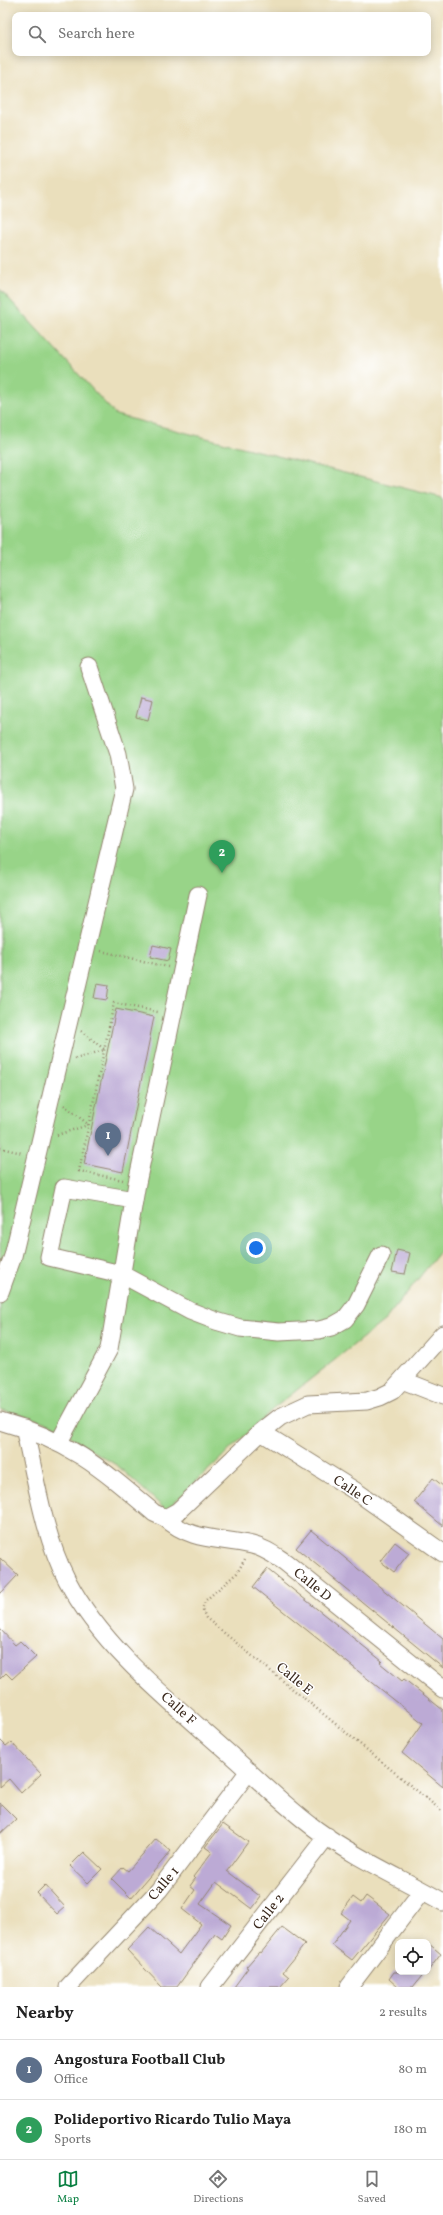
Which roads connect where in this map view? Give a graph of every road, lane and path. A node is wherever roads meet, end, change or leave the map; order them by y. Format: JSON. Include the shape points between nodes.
{"nodes":[{"id":1,"x":89,"y":667,"type":"dead end"},
{"id":2,"x":198,"y":895,"type":"dead end"},
{"id":3,"x":86,"y":948,"type":"junction"},
{"id":4,"x":182,"y":970,"type":"junction"},
{"id":5,"x":172,"y":1015,"type":"junction"},
{"id":6,"x":76,"y":1027,"type":"dead end"},
{"id":7,"x":104,"y":1049,"type":"junction"},
{"id":8,"x":74,"y":1060,"type":"dead end"},
{"id":9,"x":63,"y":1104,"type":"dead end"},
{"id":10,"x":89,"y":1125,"type":"junction"},
{"id":11,"x":54,"y":1136,"type":"dead end"},
{"id":12,"x":0,"y":1148,"type":"edge"},
{"id":13,"x":36,"y":1157,"type":"junction"},
{"id":14,"x":137,"y":1183,"type":"junction"},
{"id":15,"x":134,"y":1200,"type":"junction"},
{"id":16,"x":381,"y":1255,"type":"dead end"},
{"id":17,"x":122,"y":1274,"type":"junction"},
{"id":18,"x":0,"y":1292,"type":"edge"},
{"id":19,"x":443,"y":1334,"type":"edge"},
{"id":20,"x":402,"y":1380,"type":"junction"},
{"id":21,"x":443,"y":1396,"type":"edge"},
{"id":22,"x":0,"y":1421,"type":"edge"},
{"id":23,"x":24,"y":1428,"type":"junction"},
{"id":24,"x":261,"y":1432,"type":"junction"},
{"id":25,"x":59,"y":1442,"type":"junction"},
{"id":26,"x":159,"y":1515,"type":"junction"},
{"id":27,"x":251,"y":1545,"type":"junction"},
{"id":28,"x":443,"y":1553,"type":"edge"},
{"id":29,"x":443,"y":1689,"type":"edge"},
{"id":30,"x":249,"y":1771,"type":"junction"},
{"id":31,"x":443,"y":1812,"type":"edge"},
{"id":32,"x":327,"y":1836,"type":"junction"},
{"id":33,"x":422,"y":1891,"type":"junction"},
{"id":34,"x":443,"y":1902,"type":"edge"},
{"id":35,"x":68,"y":1987,"type":"edge"},
{"id":36,"x":210,"y":1987,"type":"edge"},
{"id":37,"x":349,"y":1987,"type":"edge"}],
"edges":[{"from":1,"to":3,"type":"street","via":[[118,754],[124,789]]},
{"from":2,"to":4,"type":"street"},
{"from":3,"to":4,"type":"path"},
{"from":3,"to":13,"type":"street"},
{"from":4,"to":5,"type":"street"},
{"from":5,"to":7,"type":"path","via":[[114,1003]]},
{"from":5,"to":14,"type":"street"},
{"from":6,"to":7,"type":"path"},
{"from":7,"to":8,"type":"path"},
{"from":7,"to":10,"type":"path"},
{"from":9,"to":10,"type":"path"},
{"from":10,"to":11,"type":"path"},
{"from":10,"to":14,"type":"path","via":[[79,1171]]},
{"from":12,"to":13,"type":"path"},
{"from":13,"to":18,"type":"street","via":[[13,1256]]},
{"from":14,"to":15,"type":"street"},
{"from":15,"to":17,"type":"street"},
{"from":15,"to":17,"type":"street","via":[[64,1188],[49,1257]]},
{"from":16,"to":17,"type":"street","via":[[356,1305],[345,1319],[331,1327],[304,1332],[240,1328],[216,1321],[190,1311]]},
{"from":17,"to":25,"type":"street","via":[[109,1349]]},
{"from":19,"to":20,"type":"street"},
{"from":20,"to":21,"type":"street"},
{"from":20,"to":24,"type":"street","via":[[392,1391],[368,1401],[308,1404],[280,1417]]},
{"from":22,"to":23,"type":"street","name":"Calle D"},
{"from":23,"to":25,"type":"street","name":"Calle D"},
{"from":23,"to":30,"type":"street","name":"Calle F","via":[[51,1541],[67,1580],[88,1613],[110,1640],[157,1688]]},
{"from":24,"to":26,"type":"street","via":[[178,1511]]},
{"from":24,"to":28,"type":"street","name":"Calle C","via":[[335,1477]]},
{"from":25,"to":26,"type":"street","name":"Calle D","via":[[88,1459]]},
{"from":26,"to":27,"type":"street","name":"Calle D","via":[[179,1529],[199,1537]]},
{"from":27,"to":29,"type":"street","name":"Calle D","via":[[268,1550],[285,1562]]},
{"from":27,"to":31,"type":"path","name":"Calle E","via":[[237,1573],[204,1604],[202,1609],[206,1618]]},
{"from":30,"to":32,"type":"street","name":"Calle F"},
{"from":30,"to":35,"type":"street","name":"Calle 1","via":[[159,1890]]},
{"from":32,"to":33,"type":"street","name":"Calle F","via":[[355,1855]]},
{"from":32,"to":36,"type":"street","name":"Calle 2"},
{"from":33,"to":34,"type":"street","name":"Calle F"},
{"from":33,"to":37,"type":"street"}]}
